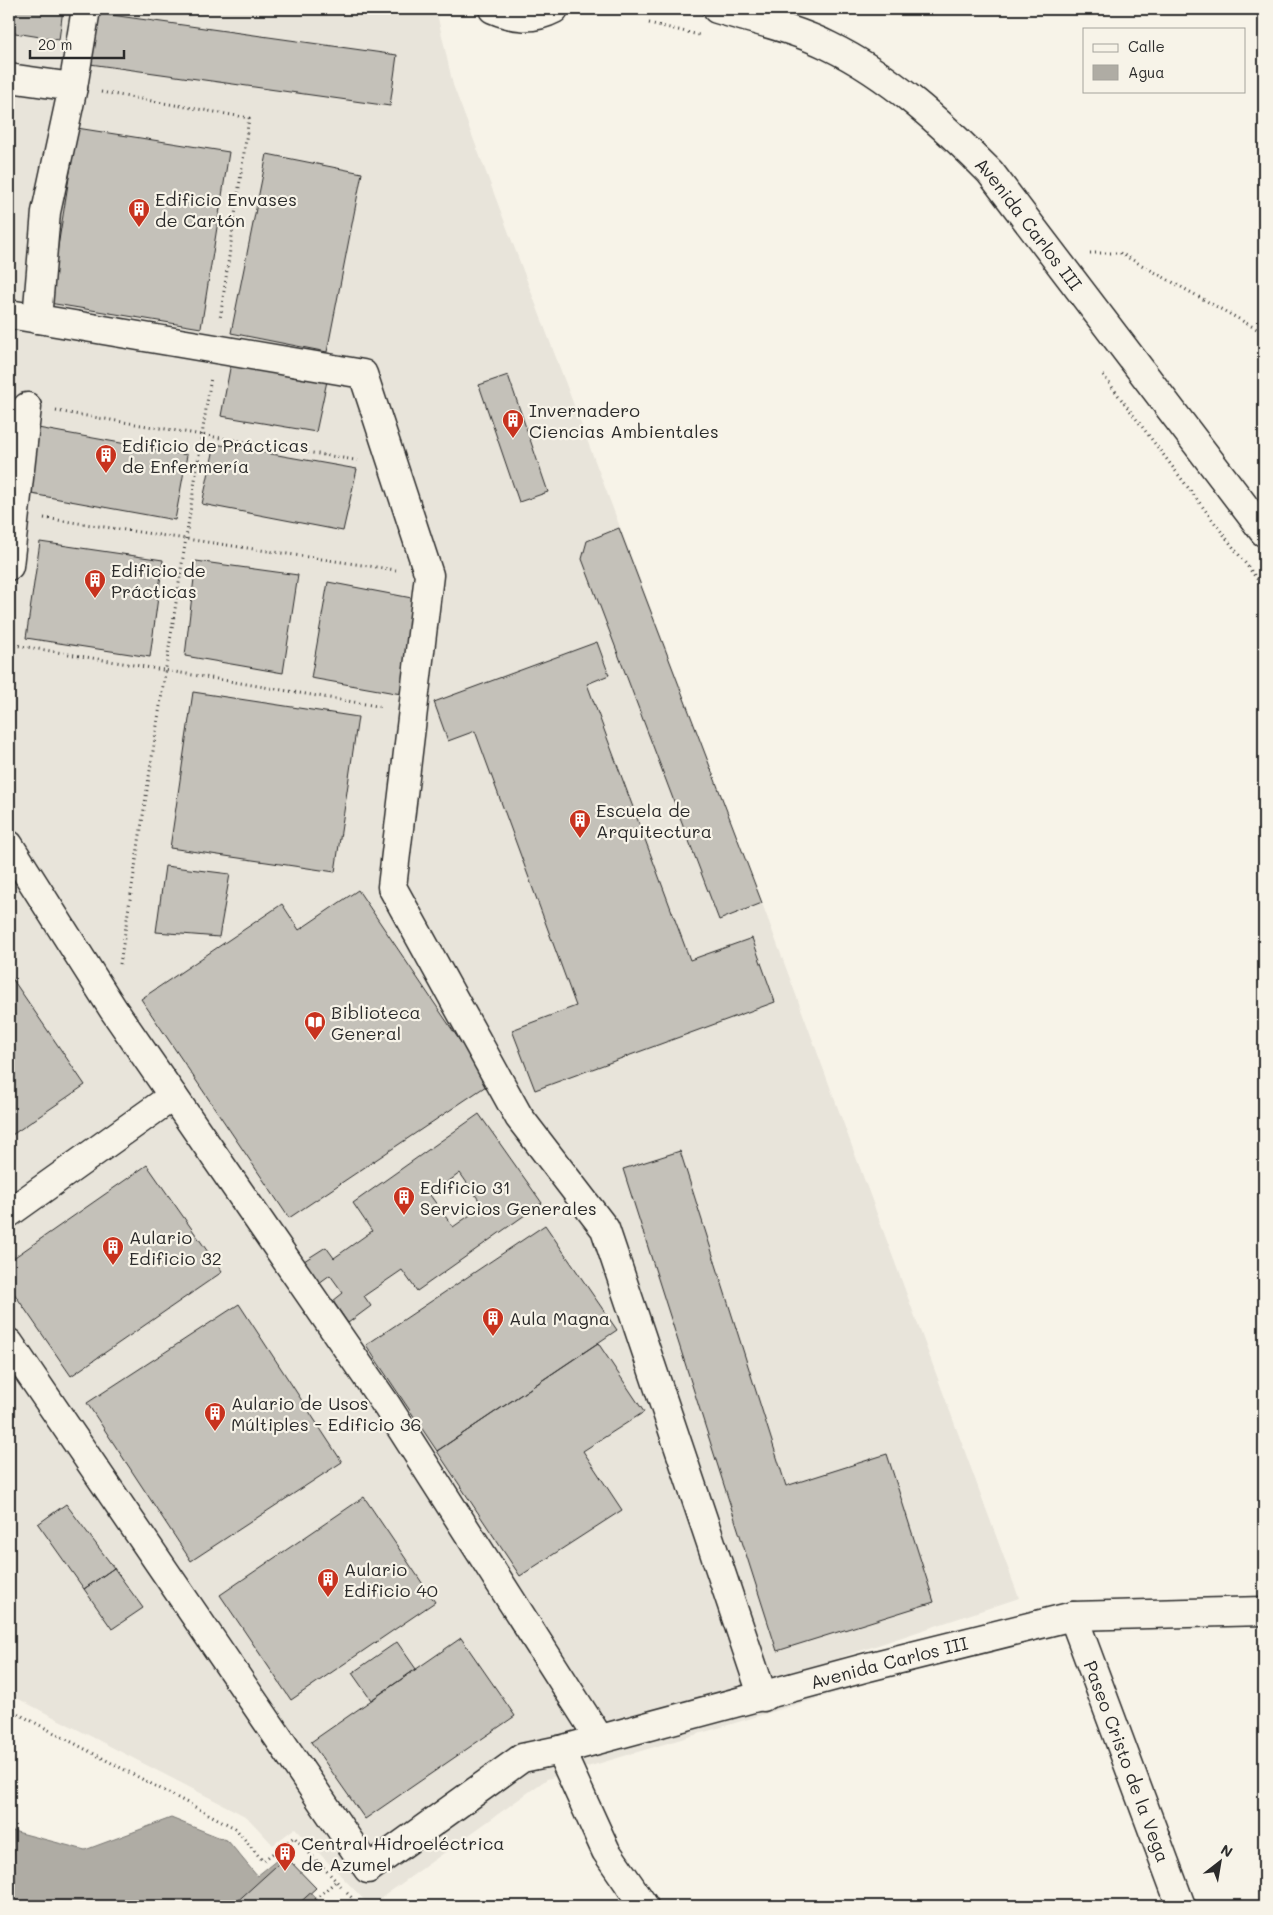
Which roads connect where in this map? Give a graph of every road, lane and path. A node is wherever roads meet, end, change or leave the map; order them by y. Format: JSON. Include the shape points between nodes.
{"nodes":[{"id":1,"x":86,"y":9,"type":"edge"},
{"id":2,"x":493,"y":9,"type":"edge"},
{"id":3,"x":554,"y":9,"type":"edge"},
{"id":4,"x":717,"y":9,"type":"edge"},
{"id":5,"x":649,"y":23,"type":"dead end"},
{"id":6,"x":705,"y":36,"type":"dead end"},
{"id":7,"x":9,"y":78,"type":"edge"},
{"id":8,"x":73,"y":87,"type":"junction"},
{"id":9,"x":1087,"y":253,"type":"dead end"},
{"id":10,"x":9,"y":314,"type":"edge"},
{"id":11,"x":37,"y":319,"type":"junction"},
{"id":12,"x":1264,"y":333,"type":"edge"},
{"id":13,"x":216,"y":348,"type":"junction"},
{"id":14,"x":1103,"y":374,"type":"dead end"},
{"id":15,"x":27,"y":407,"type":"joint"},
{"id":16,"x":203,"y":435,"type":"junction"},
{"id":17,"x":393,"y":466,"type":"junction"},
{"id":18,"x":15,"y":514,"type":"junction"},
{"id":19,"x":1264,"y":532,"type":"edge"},
{"id":20,"x":188,"y":539,"type":"junction"},
{"id":21,"x":9,"y":566,"type":"edge"},
{"id":22,"x":430,"y":576,"type":"junction"},
{"id":23,"x":1264,"y":588,"type":"edge"},
{"id":24,"x":9,"y":644,"type":"edge"},
{"id":25,"x":167,"y":671,"type":"junction"},
{"id":26,"x":413,"y":712,"type":"junction"},
{"id":27,"x":9,"y":845,"type":"edge"},
{"id":28,"x":113,"y":1009,"type":"junction"},
{"id":29,"x":173,"y":1096,"type":"junction"},
{"id":30,"x":9,"y":1213,"type":"edge"},
{"id":31,"x":9,"y":1343,"type":"edge"},
{"id":32,"x":1264,"y":1611,"type":"edge"},
{"id":33,"x":1073,"y":1616,"type":"junction"},
{"id":34,"x":763,"y":1697,"type":"junction"},
{"id":35,"x":9,"y":1709,"type":"edge"},
{"id":36,"x":599,"y":1738,"type":"junction"},
{"id":37,"x":560,"y":1750,"type":"junction"},
{"id":38,"x":336,"y":1881,"type":"junction"},
{"id":39,"x":308,"y":1906,"type":"edge"},
{"id":40,"x":350,"y":1906,"type":"edge"},
{"id":41,"x":644,"y":1906,"type":"edge"},
{"id":42,"x":1181,"y":1906,"type":"edge"}],
"edges":[{"from":1,"to":8,"type":"street"},
{"from":2,"to":3,"type":"street","via":[[517,17],[535,16]]},
{"from":4,"to":19,"type":"street","name":"Avenida Carlos III","via":[[829,45],[881,76],[948,129],[996,179]]},
{"from":5,"to":6,"type":"path"},
{"from":7,"to":8,"type":"street"},
{"from":8,"to":11,"type":"street","via":[[46,212]]},
{"from":8,"to":13,"type":"path","via":[[249,118]]},
{"from":9,"to":12,"type":"path","via":[[1120,253]]},
{"from":10,"to":11,"type":"street"},
{"from":11,"to":13,"type":"street"},
{"from":13,"to":16,"type":"path"},
{"from":13,"to":17,"type":"street","via":[[363,374]]},
{"from":14,"to":23,"type":"path"},
{"from":15,"to":16,"type":"path"},
{"from":15,"to":18,"type":"street"},
{"from":16,"to":17,"type":"path"},
{"from":16,"to":20,"type":"path"},
{"from":17,"to":22,"type":"street"},
{"from":18,"to":20,"type":"path"},
{"from":18,"to":21,"type":"street"},
{"from":20,"to":22,"type":"path"},
{"from":20,"to":25,"type":"path"},
{"from":22,"to":26,"type":"street"},
{"from":24,"to":25,"type":"path"},
{"from":25,"to":26,"type":"path"},
{"from":25,"to":28,"type":"path"},
{"from":26,"to":34,"type":"street","via":[[392,887],[518,1117],[604,1229]]},
{"from":27,"to":28,"type":"street"},
{"from":28,"to":29,"type":"street"},
{"from":29,"to":30,"type":"street"},
{"from":29,"to":36,"type":"street","via":[[387,1406]]},
{"from":31,"to":37,"type":"street","name":"Avenida Carlos III","via":[[368,1869],[522,1758]]},
{"from":32,"to":33,"type":"street","name":"Avenida Carlos III"},
{"from":33,"to":34,"type":"street","name":"Avenida Carlos III"},
{"from":33,"to":42,"type":"street","name":"Paseo Cristo de la Vega"},
{"from":34,"to":36,"type":"street","name":"Avenida Carlos III"},
{"from":35,"to":38,"type":"path","via":[[235,1828],[263,1861],[294,1837]]},
{"from":36,"to":37,"type":"street","name":"Avenida Carlos III"},
{"from":37,"to":41,"type":"street","via":[[606,1851]]},
{"from":38,"to":39,"type":"path"},
{"from":38,"to":40,"type":"path","via":[[354,1899]]}]}
